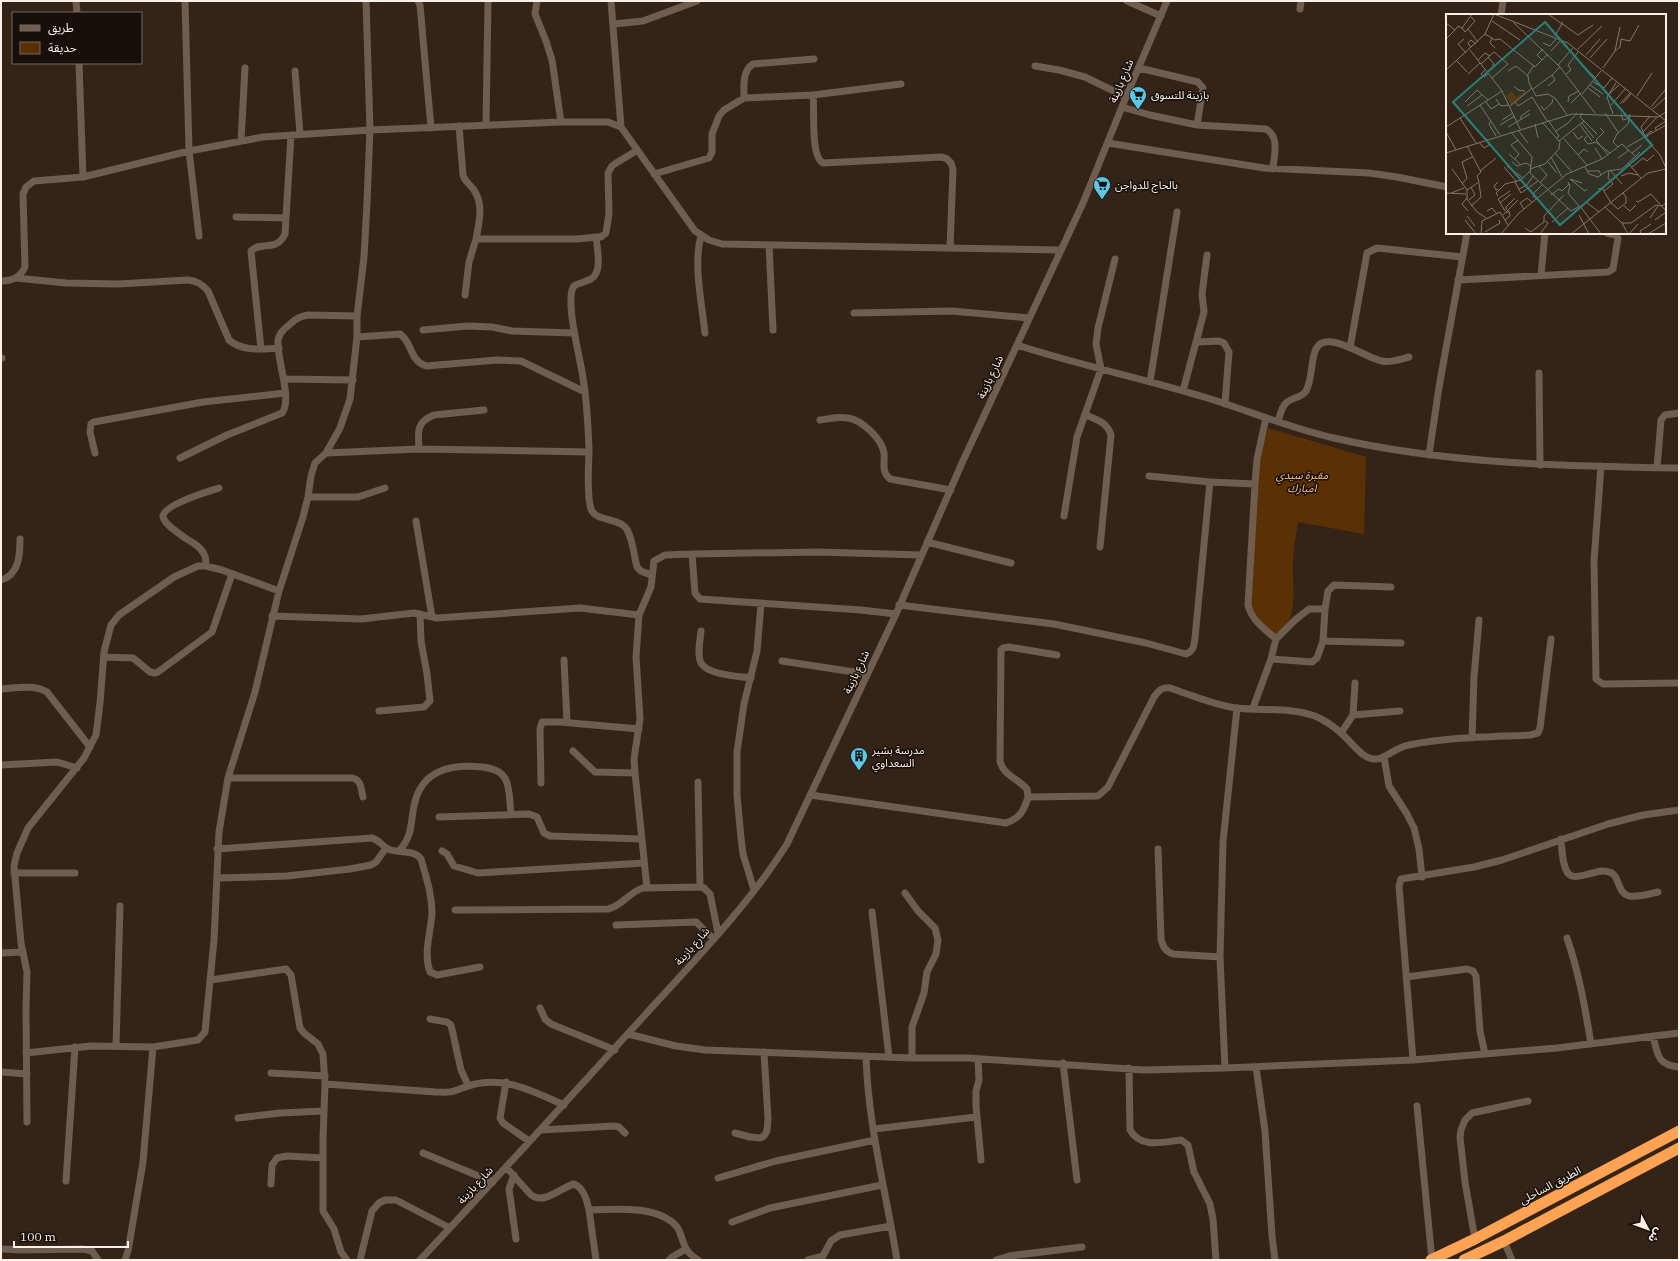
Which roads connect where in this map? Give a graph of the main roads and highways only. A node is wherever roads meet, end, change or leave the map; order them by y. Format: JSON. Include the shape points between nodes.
{"nodes":[{"id":1,"x":1679,"y":1130,"type":"edge"},
{"id":2,"x":1679,"y":1148,"type":"edge"},
{"id":3,"x":1432,"y":1260,"type":"edge"},
{"id":4,"x":1464,"y":1260,"type":"edge"}],
"edges":[{"from":1,"to":3,"type":"highway","name":"الطريق الساحلى"},
{"from":2,"to":4,"type":"highway"}]}
